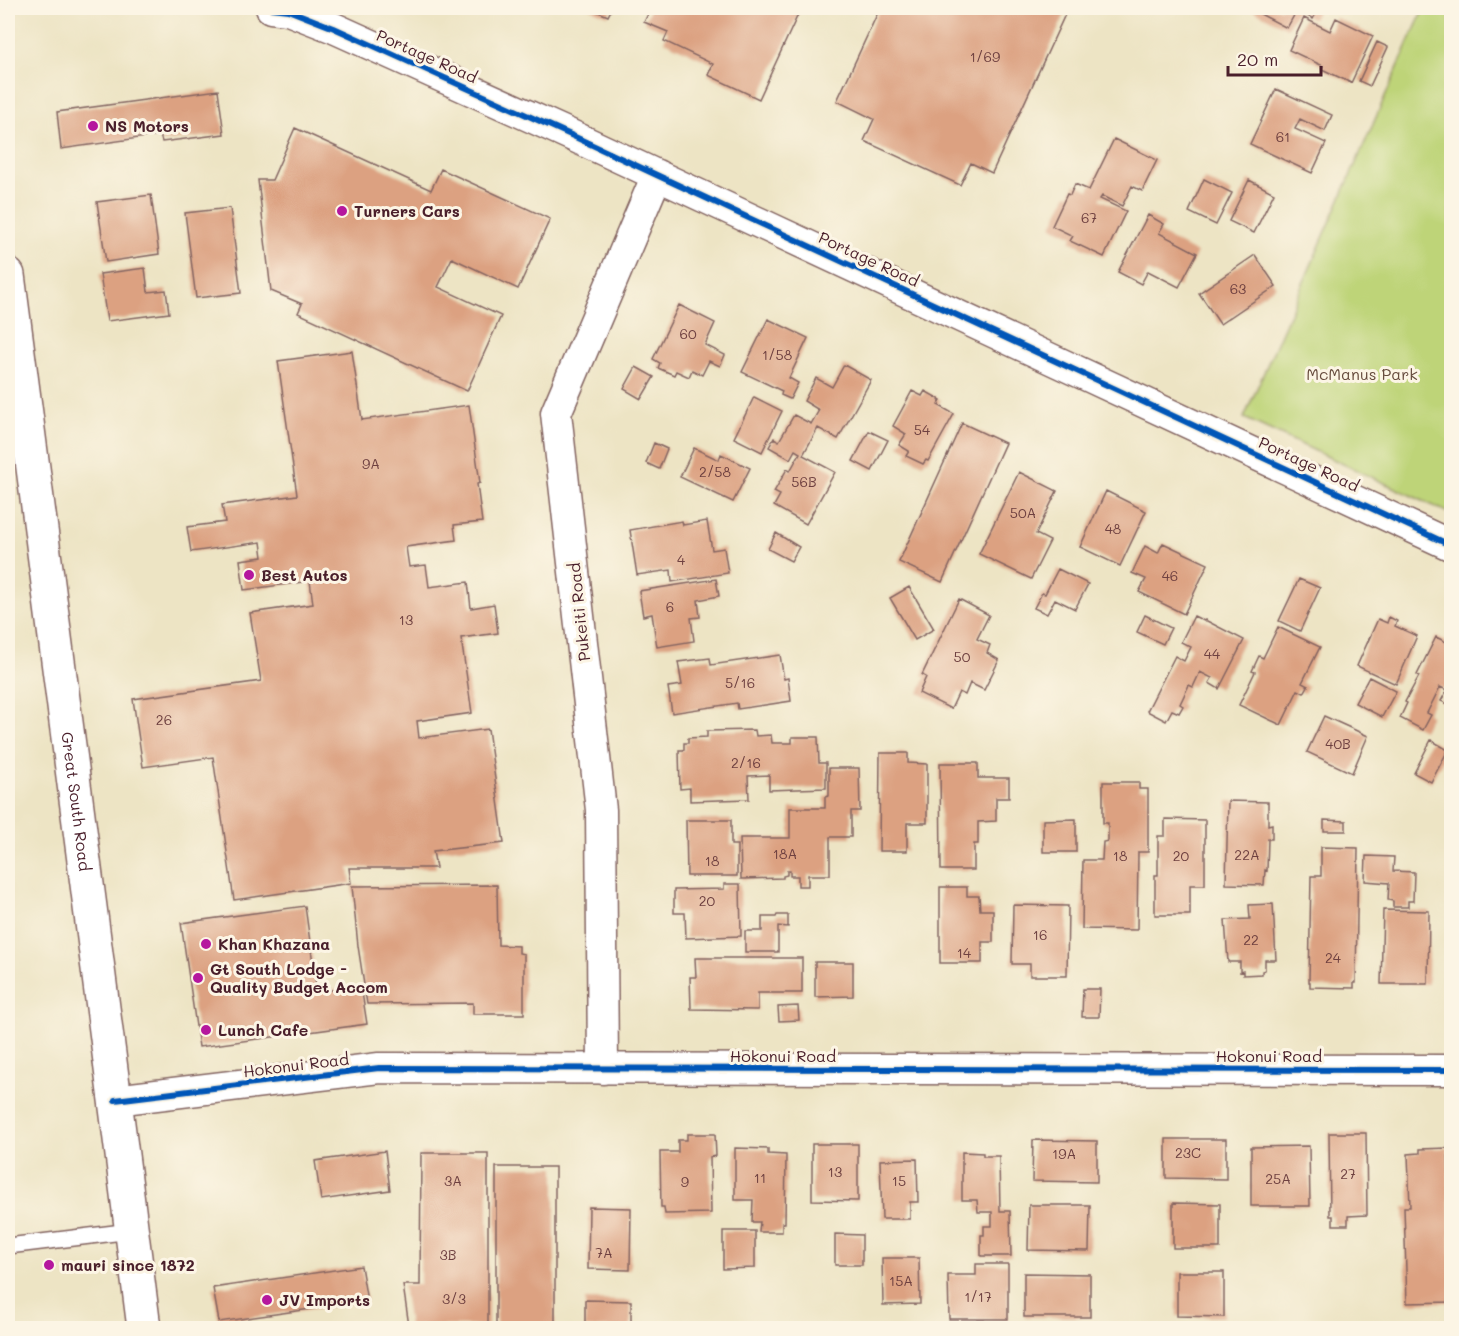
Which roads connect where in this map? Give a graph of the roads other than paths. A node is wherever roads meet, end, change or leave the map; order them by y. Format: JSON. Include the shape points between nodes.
{"nodes":[{"id":1,"x":271,"y":8,"type":"edge"},
{"id":2,"x":657,"y":175,"type":"junction"},
{"id":3,"x":8,"y":275,"type":"edge"},
{"id":4,"x":1452,"y":546,"type":"edge"},
{"id":5,"x":603,"y":1069,"type":"junction"},
{"id":6,"x":1452,"y":1070,"type":"edge"},
{"id":7,"x":115,"y":1100,"type":"junction"},
{"id":8,"x":131,"y":1231,"type":"junction"},
{"id":9,"x":8,"y":1246,"type":"edge"},
{"id":10,"x":144,"y":1329,"type":"edge"}],
"edges":[{"from":1,"to":2,"type":"street","name":"Portage Road","via":[[288,10],[334,28]]},
{"from":2,"to":4,"type":"street","name":"Portage Road"},
{"from":2,"to":5,"type":"street","name":"Pukeiti Road","via":[[556,413],[601,810]]},
{"from":3,"to":7,"type":"main road","name":"Great South Road"},
{"from":5,"to":6,"type":"street","name":"Hokonui Road"},
{"from":5,"to":7,"type":"street","name":"Hokonui Road","via":[[380,1068]]},
{"from":7,"to":8,"type":"main road","name":"Great South Road"},
{"from":8,"to":9,"type":"lane"},
{"from":8,"to":10,"type":"main road","name":"Great South Road"}]}
